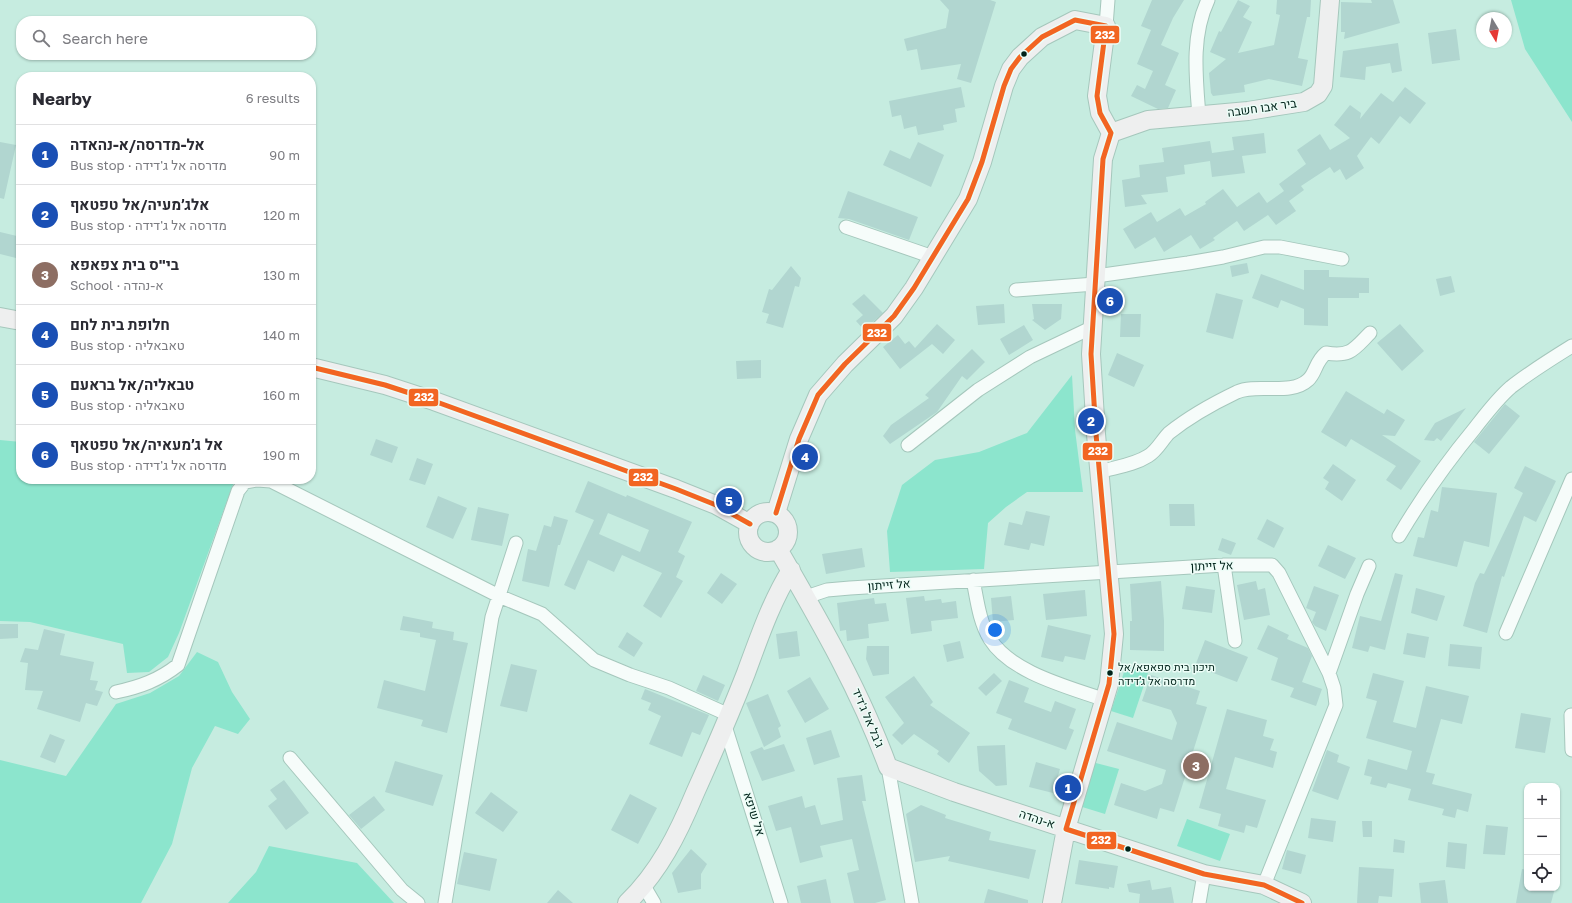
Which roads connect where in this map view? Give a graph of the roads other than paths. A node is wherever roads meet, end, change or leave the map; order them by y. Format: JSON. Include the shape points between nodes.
{"nodes":[{"id":1,"x":1108,"y":0,"type":"edge"},
{"id":2,"x":1208,"y":0,"type":"edge"},
{"id":3,"x":1330,"y":0,"type":"edge"},
{"id":4,"x":1106,"y":26,"type":"junction"},
{"id":5,"x":1199,"y":116,"type":"junction"},
{"id":6,"x":1111,"y":133,"type":"junction"},
{"id":7,"x":846,"y":227,"type":"dead end"},
{"id":8,"x":934,"y":257,"type":"junction"},
{"id":9,"x":1342,"y":259,"type":"dead end"},
{"id":10,"x":1095,"y":280,"type":"junction"},
{"id":11,"x":1016,"y":290,"type":"dead end"},
{"id":12,"x":0,"y":317,"type":"edge"},
{"id":13,"x":16,"y":319,"type":"edge"},
{"id":14,"x":1093,"y":327,"type":"junction"},
{"id":15,"x":1370,"y":332,"type":"dead end"},
{"id":16,"x":1572,"y":346,"type":"edge"},
{"id":17,"x":316,"y":368,"type":"edge"},
{"id":18,"x":908,"y":445,"type":"dead end"},
{"id":19,"x":1099,"y":472,"type":"junction"},
{"id":20,"x":1572,"y":479,"type":"edge"},
{"id":21,"x":243,"y":484,"type":"edge"},
{"id":22,"x":277,"y":484,"type":"edge"},
{"id":23,"x":776,"y":513,"type":"junction"},
{"id":24,"x":750,"y":524,"type":"junction"},
{"id":25,"x":1399,"y":536,"type":"dead end"},
{"id":26,"x":516,"y":543,"type":"dead end"},
{"id":27,"x":778,"y":549,"type":"junction"},
{"id":28,"x":1224,"y":564,"type":"junction"},
{"id":29,"x":1369,"y":566,"type":"dead end"},
{"id":30,"x":790,"y":570,"type":"junction"},
{"id":31,"x":1108,"y":571,"type":"junction"},
{"id":32,"x":973,"y":580,"type":"junction"},
{"id":33,"x":499,"y":596,"type":"junction"},
{"id":34,"x":806,"y":598,"type":"junction"},
{"id":35,"x":1506,"y":633,"type":"dead end"},
{"id":36,"x":1235,"y":641,"type":"dead end"},
{"id":37,"x":1329,"y":673,"type":"junction"},
{"id":38,"x":116,"y":692,"type":"dead end"},
{"id":39,"x":1105,"y":700,"type":"junction"},
{"id":40,"x":1571,"y":715,"type":"dead end"},
{"id":41,"x":727,"y":720,"type":"junction"},
{"id":42,"x":1572,"y":750,"type":"edge"},
{"id":43,"x":290,"y":758,"type":"dead end"},
{"id":44,"x":888,"y":767,"type":"junction"},
{"id":45,"x":1066,"y":829,"type":"junction"},
{"id":46,"x":1204,"y":874,"type":"junction"},
{"id":47,"x":1264,"y":885,"type":"junction"},
{"id":48,"x":644,"y":886,"type":"junction"},
{"id":49,"x":418,"y":903,"type":"edge"},
{"id":50,"x":445,"y":903,"type":"edge"},
{"id":51,"x":627,"y":903,"type":"edge"},
{"id":52,"x":654,"y":903,"type":"edge"},
{"id":53,"x":781,"y":903,"type":"edge"},
{"id":54,"x":912,"y":903,"type":"edge"},
{"id":55,"x":1052,"y":903,"type":"edge"},
{"id":56,"x":1199,"y":903,"type":"edge"},
{"id":57,"x":1302,"y":903,"type":"edge"}],
"edges":[{"from":1,"to":4,"type":"street"},
{"from":2,"to":5,"type":"street","via":[[1196,40]]},
{"from":3,"to":5,"type":"street","name":"ביר אבו חשבה","via":[[1323,86],[1318,94],[1304,102]]},
{"from":4,"to":6,"type":"street","via":[[1098,96],[1100,113]]},
{"from":4,"to":8,"type":"street","via":[[1075,20],[1042,37],[1020,57],[1004,86],[982,162],[968,199]]},
{"from":5,"to":6,"type":"street","name":"ביר אבו חשבה","via":[[1148,120]]},
{"from":6,"to":10,"type":"street","via":[[1103,159]]},
{"from":7,"to":8,"type":"street"},
{"from":8,"to":23,"type":"street","via":[[894,316],[845,364],[818,395],[799,439]]},
{"from":9,"to":10,"type":"street","via":[[1280,246],[1264,247]]},
{"from":10,"to":11,"type":"street"},
{"from":10,"to":14,"type":"street"},
{"from":12,"to":13,"type":"street"},
{"from":14,"to":18,"type":"street","via":[[1030,357],[978,390]]},
{"from":14,"to":19,"type":"street","via":[[1091,354]]},
{"from":15,"to":19,"type":"street","via":[[1351,352],[1340,355],[1326,353],[1318,359],[1308,380],[1299,386],[1239,391],[1212,405],[1169,434],[1150,455],[1133,463]]},
{"from":16,"to":25,"type":"street","via":[[1530,373],[1496,402],[1444,465]]},
{"from":17,"to":24,"type":"street","via":[[385,385],[434,401],[676,488],[716,505]]},
{"from":19,"to":31,"type":"street"},
{"from":20,"to":35,"type":"street"},
{"from":21,"to":38,"type":"street","via":[[238,490],[178,665],[162,677],[137,688]]},
{"from":22,"to":33,"type":"street"},
{"from":23,"to":24,"type":"street","via":[[758,514]]},
{"from":23,"to":27,"type":"street","via":[[786,522],[788,534],[787,540]]},
{"from":24,"to":27,"type":"street","via":[[749,536],[755,547],[766,552]]},
{"from":26,"to":33,"type":"street"},
{"from":27,"to":30,"type":"street","name":"ג'בל אל ג'דיד"},
{"from":28,"to":31,"type":"street","name":"אל זייתון"},
{"from":28,"to":36,"type":"street"},
{"from":28,"to":37,"type":"street","name":"אל זייתון","via":[[1272,565],[1279,573]]},
{"from":29,"to":37,"type":"street"},
{"from":30,"to":34,"type":"street","name":"ג'בל אל ג'דיד"},
{"from":30,"to":41,"type":"street"},
{"from":31,"to":32,"type":"street","name":"אל זייתון"},
{"from":31,"to":39,"type":"street","via":[[1114,634]]},
{"from":32,"to":34,"type":"street","name":"אל זייתון","via":[[842,589],[817,593]]},
{"from":32,"to":39,"type":"street","via":[[983,624],[989,638],[999,650],[1028,670]]},
{"from":33,"to":41,"type":"street","via":[[542,614],[594,660],[630,676],[669,688]]},
{"from":33,"to":50,"type":"street","via":[[492,617]]},
{"from":34,"to":44,"type":"street","name":"ג'בל אל ג'דיד","via":[[852,682]]},
{"from":37,"to":47,"type":"street","name":"אל זייתון","via":[[1336,705]]},
{"from":39,"to":45,"type":"street"},
{"from":40,"to":42,"type":"street"},
{"from":41,"to":48,"type":"street","via":[[676,835],[659,866]]},
{"from":41,"to":53,"type":"street","name":"אל שיפא"},
{"from":43,"to":49,"type":"street","via":[[402,890]]},
{"from":44,"to":45,"type":"street","name":"א-נהדה"},
{"from":44,"to":54,"type":"street","name":"ג'בל אל ג'דיד"},
{"from":45,"to":46,"type":"street","name":"א-נהדה"},
{"from":45,"to":55,"type":"street"},
{"from":46,"to":47,"type":"street","name":"א-נהדה"},
{"from":46,"to":56,"type":"street"},
{"from":47,"to":57,"type":"street","name":"א-נהדה"},
{"from":48,"to":51,"type":"street"},
{"from":48,"to":52,"type":"street"}]}
